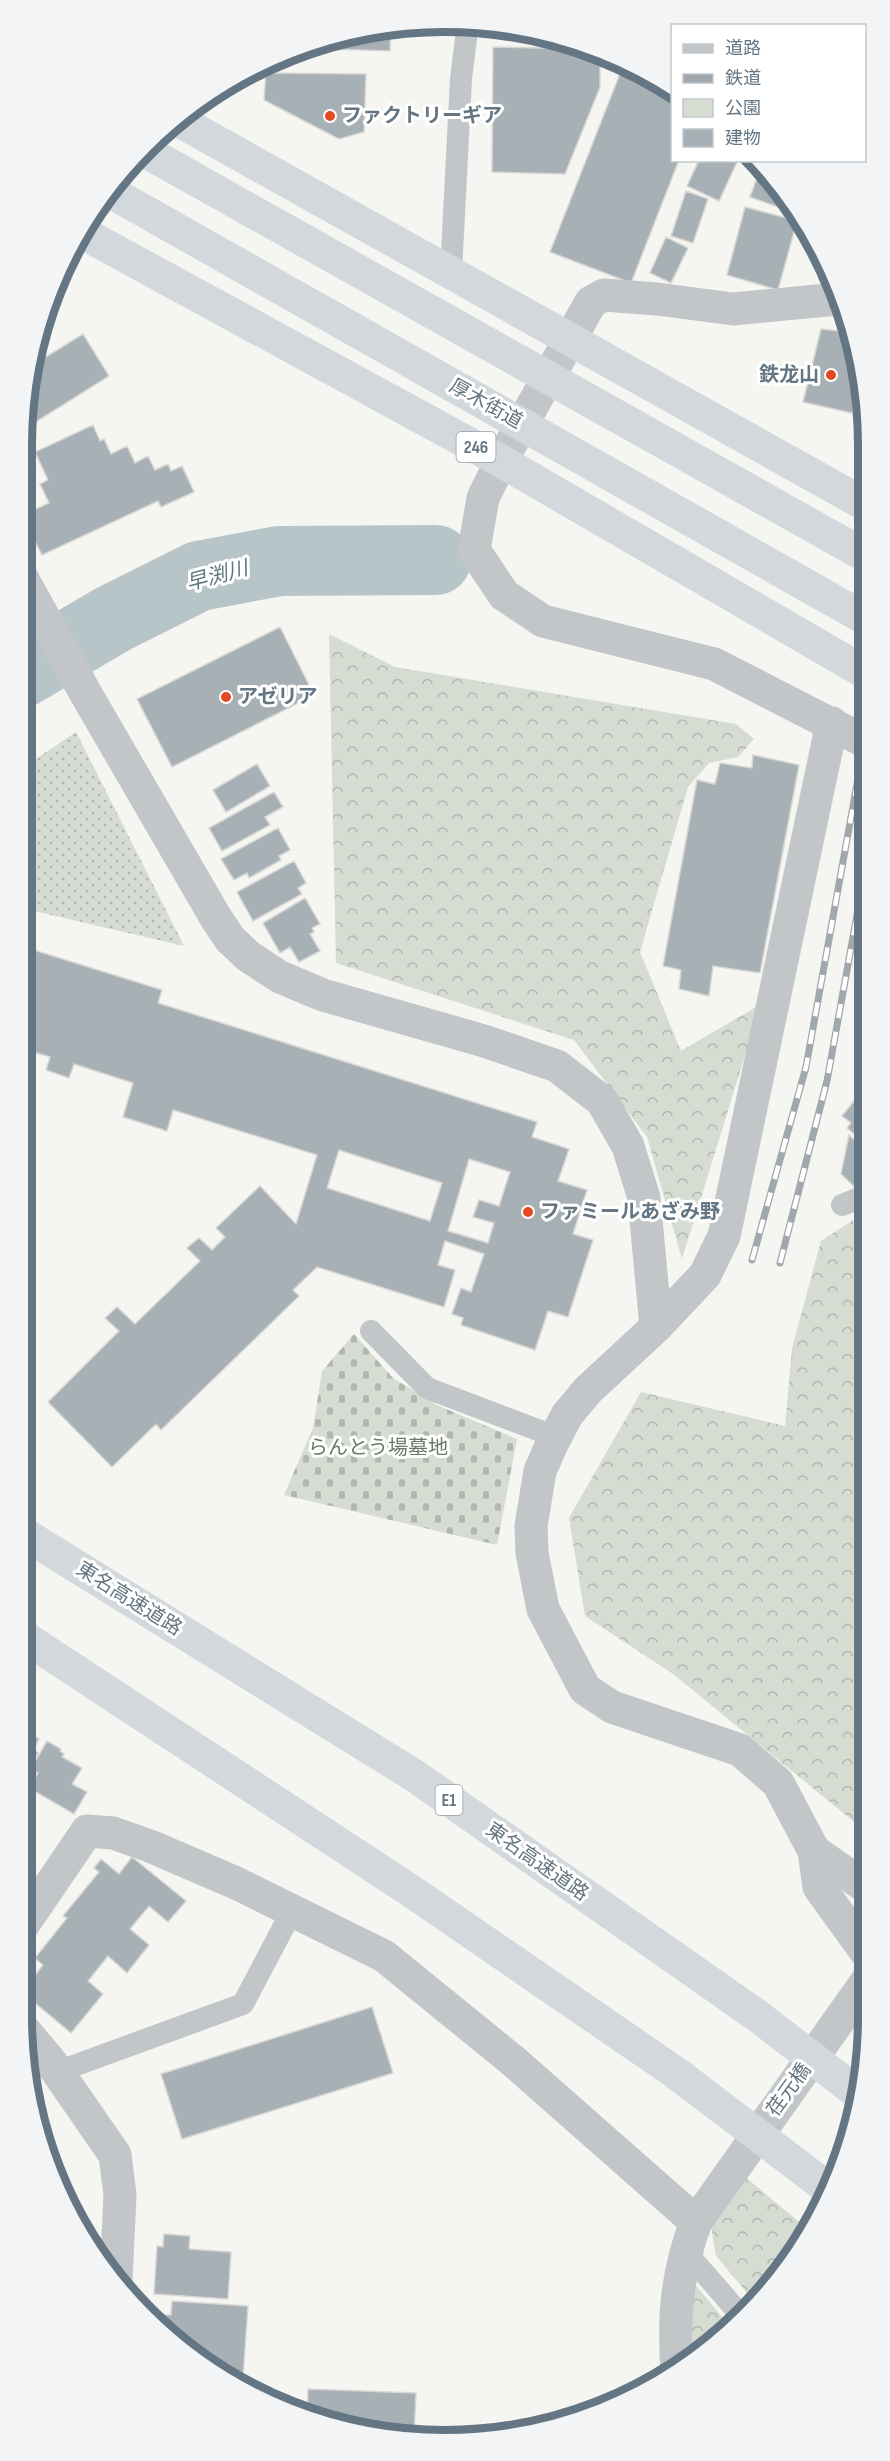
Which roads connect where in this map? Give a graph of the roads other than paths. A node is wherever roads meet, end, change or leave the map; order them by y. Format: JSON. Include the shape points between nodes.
{"nodes":[{"id":1,"x":467,"y":32,"type":"edge"},
{"id":2,"x":185,"y":124,"type":"edge"},
{"id":3,"x":151,"y":155,"type":"edge"},
{"id":4,"x":116,"y":195,"type":"edge"},
{"id":5,"x":88,"y":236,"type":"edge"},
{"id":6,"x":451,"y":272,"type":"junction"},
{"id":7,"x":832,"y":300,"type":"edge"},
{"id":8,"x":570,"y":338,"type":"junction"},
{"id":9,"x":501,"y":461,"type":"junction"},
{"id":10,"x":858,"y":500,"type":"edge"},
{"id":11,"x":858,"y":552,"type":"edge"},
{"id":12,"x":32,"y":598,"type":"edge"},
{"id":13,"x":858,"y":614,"type":"edge"},
{"id":14,"x":858,"y":668,"type":"edge"},
{"id":15,"x":832,"y":723,"type":"junction"},
{"id":16,"x":858,"y":738,"type":"edge"},
{"id":17,"x":858,"y":1199,"type":"edge"},
{"id":18,"x":843,"y":1205,"type":"dead end"},
{"id":19,"x":656,"y":1327,"type":"junction"},
{"id":20,"x":371,"y":1331,"type":"dead end"},
{"id":21,"x":556,"y":1437,"type":"junction"},
{"id":22,"x":32,"y":1539,"type":"edge"},
{"id":23,"x":32,"y":1642,"type":"edge"},
{"id":24,"x":814,"y":1851,"type":"junction"},
{"id":25,"x":858,"y":1881,"type":"edge"},
{"id":26,"x":292,"y":1911,"type":"junction"},
{"id":27,"x":32,"y":1912,"type":"edge"},
{"id":28,"x":858,"y":1941,"type":"edge"},
{"id":29,"x":858,"y":1994,"type":"edge"},
{"id":30,"x":32,"y":2041,"type":"edge"},
{"id":31,"x":57,"y":2072,"type":"junction"},
{"id":32,"x":852,"y":2089,"type":"edge"},
{"id":33,"x":822,"y":2184,"type":"edge"},
{"id":34,"x":697,"y":2225,"type":"junction"},
{"id":35,"x":117,"y":2267,"type":"edge"},
{"id":36,"x":737,"y":2308,"type":"edge"},
{"id":37,"x":676,"y":2359,"type":"edge"}],
"edges":[{"from":1,"to":6,"type":"lane"},
{"from":2,"to":6,"type":"highway"},
{"from":3,"to":11,"type":"highway"},
{"from":4,"to":13,"type":"highway","name":"厚木街道","number":"246"},
{"from":5,"to":9,"type":"highway","number":"246"},
{"from":6,"to":8,"type":"highway"},
{"from":7,"to":8,"type":"street","via":[[733,309],[604,295],[591,302]]},
{"from":8,"to":9,"type":"street"},
{"from":8,"to":10,"type":"highway"},
{"from":9,"to":14,"type":"highway","number":"246"},
{"from":9,"to":15,"type":"street","via":[[483,498],[474,550],[504,595],[543,621],[714,664]]},
{"from":12,"to":19,"type":"street","via":[[216,918],[248,956],[280,977],[323,995],[556,1066],[602,1101],[628,1146],[644,1198]]},
{"from":15,"to":16,"type":"street"},
{"from":15,"to":19,"type":"street","via":[[724,1236],[705,1275]]},
{"from":17,"to":18,"type":"lane"},
{"from":19,"to":21,"type":"street","via":[[588,1389],[567,1415]]},
{"from":20,"to":21,"type":"lane","via":[[427,1388]]},
{"from":21,"to":24,"type":"street","via":[[540,1471],[531,1526],[532,1553],[543,1609],[585,1689],[612,1707],[740,1750],[778,1783]]},
{"from":22,"to":32,"type":"highway","name":"東名高速道路","number":"E1","via":[[415,1776],[759,2016]]},
{"from":23,"to":33,"type":"highway","via":[[421,1897],[676,2073]]},
{"from":24,"to":25,"type":"street"},
{"from":24,"to":28,"type":"street","via":[[819,1887]]},
{"from":26,"to":27,"type":"street","via":[[150,1846],[113,1833],[87,1831]]},
{"from":26,"to":31,"type":"lane","via":[[243,2004]]},
{"from":26,"to":34,"type":"street","via":[[384,1956],[512,2060]]},
{"from":29,"to":34,"type":"street","name":"荏元橋"},
{"from":30,"to":31,"type":"street"},
{"from":31,"to":35,"type":"street","via":[[115,2155],[120,2195]]},
{"from":34,"to":36,"type":"lane"},
{"from":34,"to":37,"type":"street","via":[[678,2280]]}]}
